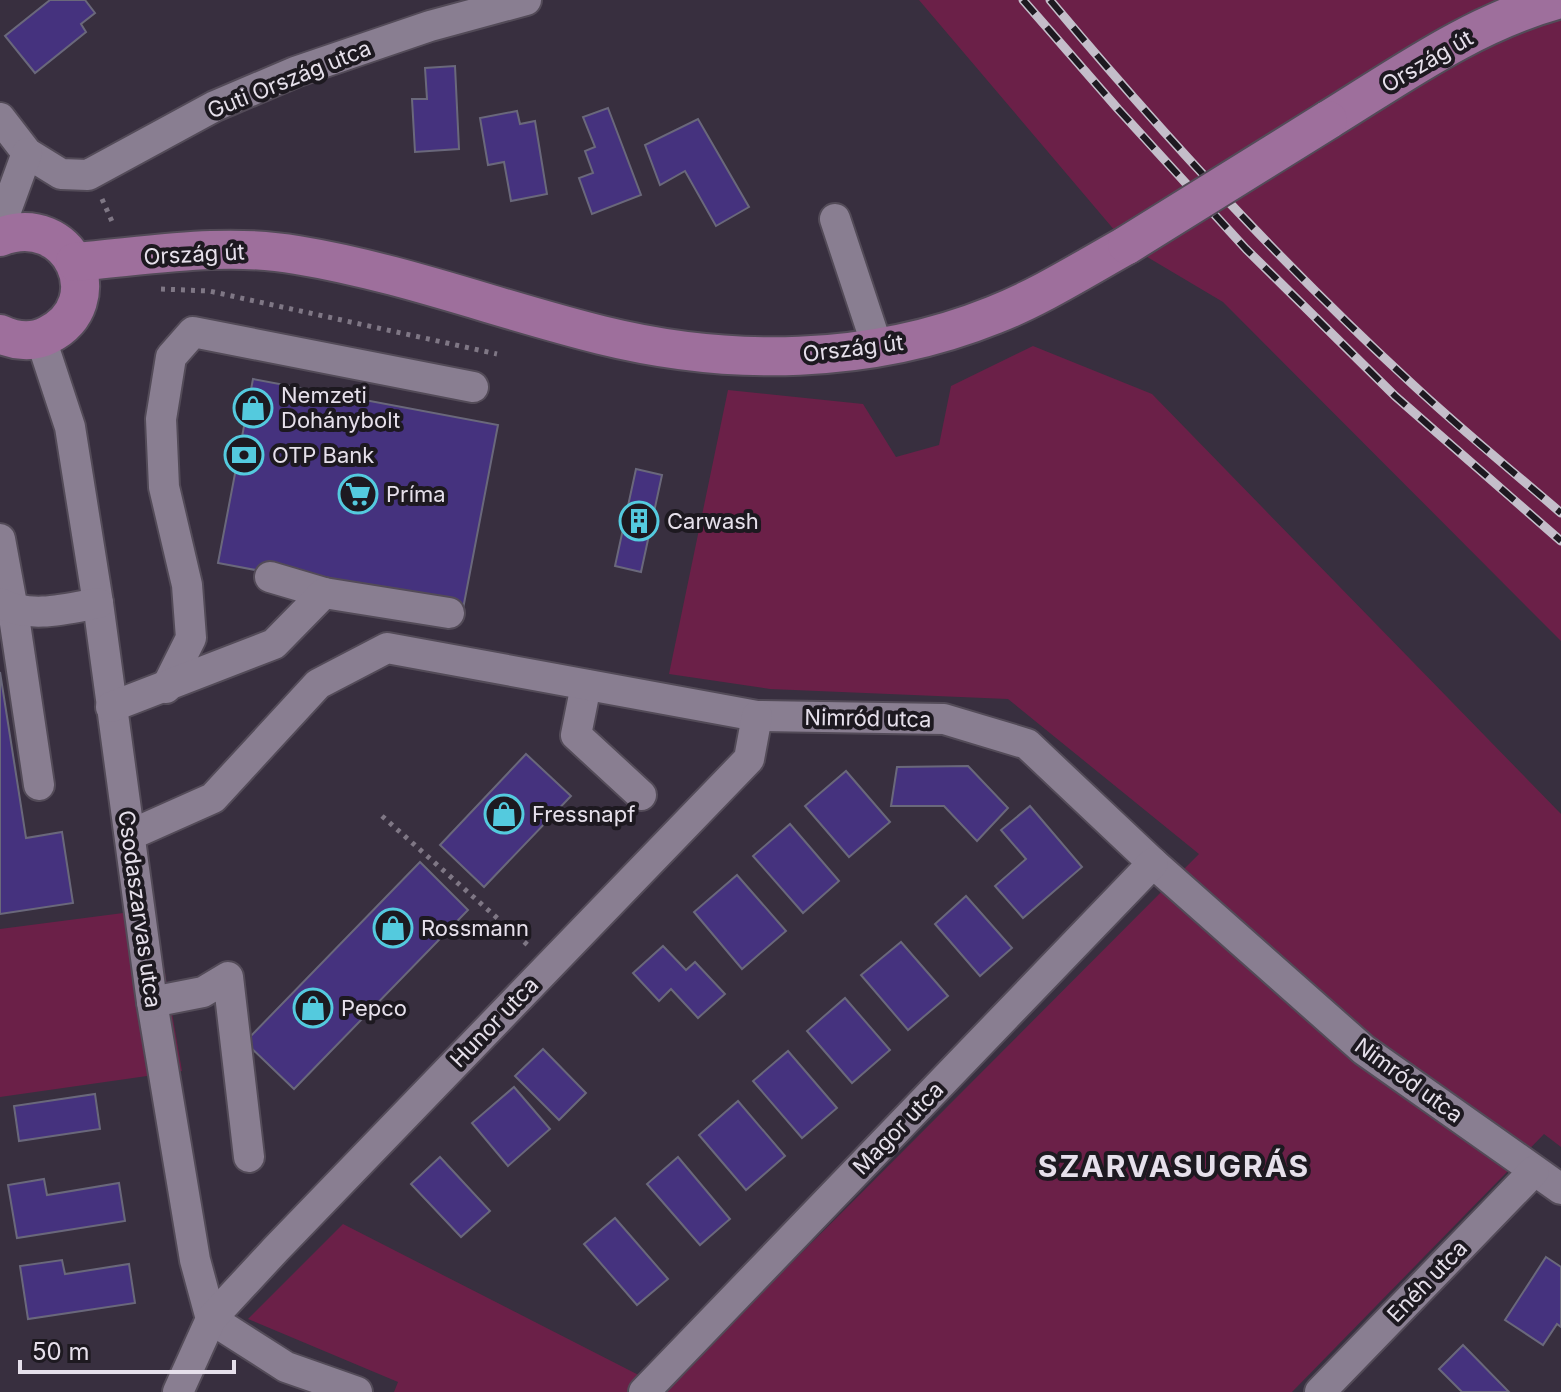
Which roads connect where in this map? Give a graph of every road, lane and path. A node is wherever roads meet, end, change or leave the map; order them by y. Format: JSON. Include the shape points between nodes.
{"nodes":[{"id":1,"x":526,"y":0,"type":"edge"},
{"id":2,"x":1557,"y":0,"type":"edge"},
{"id":3,"x":426,"y":13,"type":"edge"},
{"id":4,"x":0,"y":118,"type":"edge"},
{"id":5,"x":27,"y":153,"type":"junction"},
{"id":6,"x":835,"y":219,"type":"dead end"},
{"id":7,"x":0,"y":227,"type":"edge"},
{"id":8,"x":0,"y":237,"type":"edge"},
{"id":9,"x":75,"y":262,"type":"junction"},
{"id":10,"x":148,"y":288,"type":"dead end"},
{"id":11,"x":0,"y":334,"type":"edge"},
{"id":12,"x":41,"y":339,"type":"junction"},
{"id":13,"x":878,"y":349,"type":"junction"},
{"id":14,"x":497,"y":354,"type":"dead end"},
{"id":15,"x":473,"y":387,"type":"dead end"},
{"id":16,"x":0,"y":539,"type":"edge"},
{"id":17,"x":270,"y":577,"type":"dead end"},
{"id":18,"x":324,"y":593,"type":"junction"},
{"id":19,"x":98,"y":603,"type":"junction"},
{"id":20,"x":7,"y":606,"type":"edge"},
{"id":21,"x":449,"y":613,"type":"dead end"},
{"id":22,"x":586,"y":685,"type":"junction"},
{"id":23,"x":166,"y":688,"type":"junction"},
{"id":24,"x":111,"y":707,"type":"junction"},
{"id":25,"x":757,"y":716,"type":"junction"},
{"id":26,"x":39,"y":785,"type":"dead end"},
{"id":27,"x":641,"y":795,"type":"dead end"},
{"id":28,"x":382,"y":816,"type":"dead end"},
{"id":29,"x":130,"y":835,"type":"junction"},
{"id":30,"x":1153,"y":863,"type":"junction"},
{"id":31,"x":549,"y":965,"type":"junction"},
{"id":32,"x":152,"y":1002,"type":"junction"},
{"id":33,"x":249,"y":1157,"type":"dead end"},
{"id":34,"x":1534,"y":1171,"type":"junction"},
{"id":35,"x":1561,"y":1189,"type":"edge"},
{"id":36,"x":211,"y":1319,"type":"junction"},
{"id":37,"x":178,"y":1392,"type":"edge"},
{"id":38,"x":357,"y":1392,"type":"edge"},
{"id":39,"x":644,"y":1392,"type":"edge"},
{"id":40,"x":1320,"y":1392,"type":"edge"}],
"edges":[{"from":1,"to":3,"type":"street","name":"Guti Ország utca"},
{"from":2,"to":13,"type":"main road","name":"Ország út","bridge":true,"via":[[1521,10],[1460,39],[1127,245],[995,315]]},
{"from":3,"to":5,"type":"street","name":"Guti Ország utca","via":[[215,106],[88,175],[61,174]]},
{"from":4,"to":5,"type":"street"},
{"from":5,"to":7,"type":"street"},
{"from":6,"to":13,"type":"street"},
{"from":8,"to":9,"type":"main road","via":[[30,231],[49,236]]},
{"from":9,"to":12,"type":"main road","via":[[79,299],[58,330]]},
{"from":9,"to":13,"type":"main road","name":"Ország út","via":[[227,249],[296,254],[603,336],[688,351],[779,357]]},
{"from":10,"to":14,"type":"path","via":[[209,291]]},
{"from":11,"to":12,"type":"main road","via":[[22,341]]},
{"from":12,"to":19,"type":"street","name":"Csodaszarvas utca","via":[[70,427]]},
{"from":15,"to":23,"type":"street","via":[[193,332],[171,357],[161,419],[164,487],[187,585],[191,638]]},
{"from":16,"to":20,"type":"street"},
{"from":17,"to":18,"type":"street"},
{"from":18,"to":21,"type":"street"},
{"from":18,"to":23,"type":"street","via":[[274,644]]},
{"from":19,"to":20,"type":"street","via":[[50,612]]},
{"from":19,"to":24,"type":"street","name":"Csodaszarvas utca"},
{"from":20,"to":26,"type":"street"},
{"from":22,"to":25,"type":"street","name":"Nimród utca"},
{"from":22,"to":27,"type":"street","via":[[576,735]]},
{"from":22,"to":29,"type":"street","name":"Nimród utca","via":[[387,648],[318,684],[213,798]]},
{"from":23,"to":24,"type":"street"},
{"from":24,"to":29,"type":"street","name":"Csodaszarvas utca"},
{"from":25,"to":30,"type":"street","name":"Nimród utca","via":[[944,719],[1027,744]]},
{"from":25,"to":31,"type":"street","name":"Hunor utca","via":[[749,759]]},
{"from":28,"to":31,"type":"path"},
{"from":29,"to":32,"type":"street","name":"Csodaszarvas utca"},
{"from":30,"to":34,"type":"street","name":"Nimród utca","via":[[1364,1050]]},
{"from":30,"to":39,"type":"street","name":"Magor utca"},
{"from":31,"to":36,"type":"street","name":"Hunor utca"},
{"from":32,"to":33,"type":"street","via":[[203,992],[228,977]]},
{"from":32,"to":36,"type":"street","name":"Csodaszarvas utca","via":[[195,1260]]},
{"from":34,"to":35,"type":"street","name":"Nimród utca"},
{"from":34,"to":40,"type":"street","name":"Enéh utca"},
{"from":36,"to":37,"type":"street","name":"Hunor utca"},
{"from":36,"to":38,"type":"street","via":[[286,1367]]}]}
